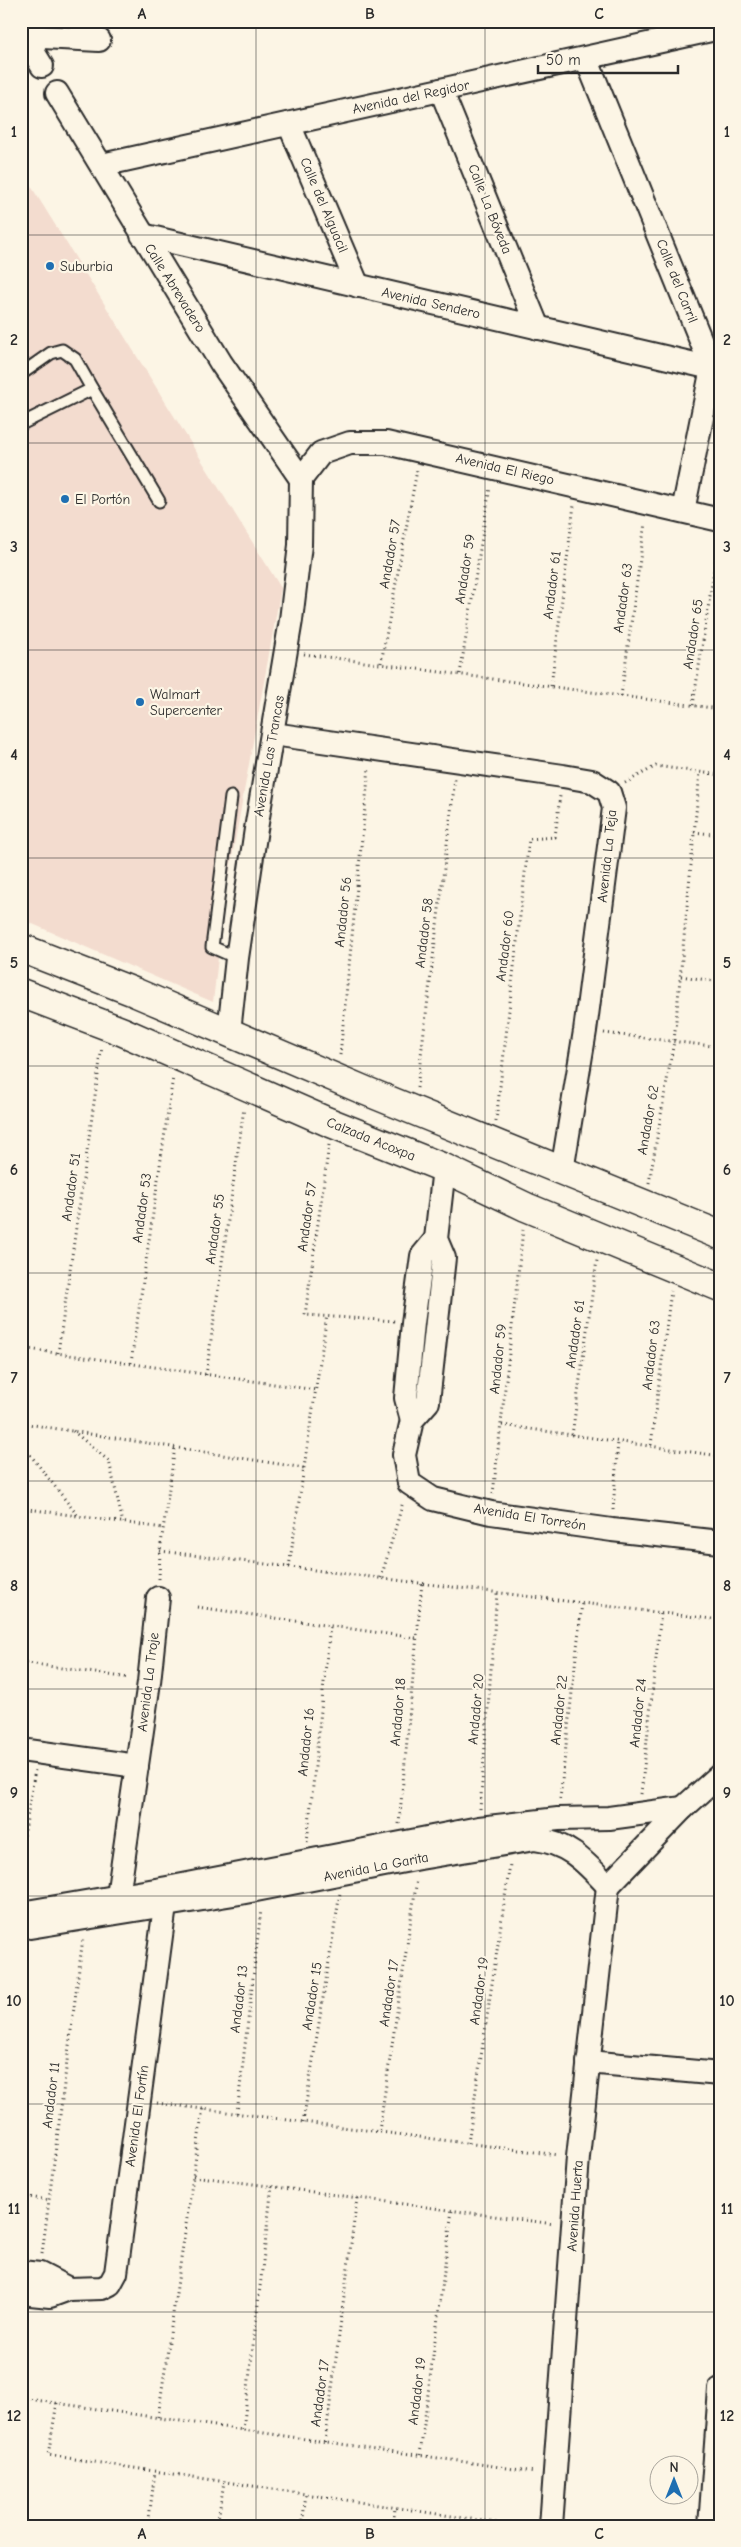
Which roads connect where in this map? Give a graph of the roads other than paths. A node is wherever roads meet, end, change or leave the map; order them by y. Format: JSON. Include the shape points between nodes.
{"nodes":[{"id":1,"x":720,"y":28,"type":"edge"},
{"id":2,"x":23,"y":34,"type":"edge"},
{"id":3,"x":99,"y":40,"type":"dead end"},
{"id":4,"x":586,"y":58,"type":"junction"},
{"id":5,"x":42,"y":66,"type":"dead end"},
{"id":6,"x":441,"y":90,"type":"junction"},
{"id":7,"x":57,"y":93,"type":"dead end"},
{"id":8,"x":289,"y":124,"type":"junction"},
{"id":9,"x":102,"y":165,"type":"junction"},
{"id":10,"x":142,"y":235,"type":"junction"},
{"id":11,"x":358,"y":286,"type":"junction"},
{"id":12,"x":538,"y":328,"type":"junction"},
{"id":13,"x":716,"y":369,"type":"edge"},
{"id":14,"x":21,"y":374,"type":"edge"},
{"id":15,"x":92,"y":389,"type":"junction"},
{"id":16,"x":21,"y":424,"type":"edge"},
{"id":17,"x":301,"y":479,"type":"junction"},
{"id":18,"x":159,"y":500,"type":"dead end"},
{"id":19,"x":683,"y":511,"type":"junction"},
{"id":20,"x":720,"y":520,"type":"edge"},
{"id":21,"x":274,"y":734,"type":"junction"},
{"id":22,"x":231,"y":797,"type":"dead end"},
{"id":23,"x":21,"y":948,"type":"edge"},
{"id":24,"x":237,"y":958,"type":"junction"},
{"id":25,"x":108,"y":982,"type":"junction"},
{"id":26,"x":134,"y":992,"type":"junction"},
{"id":27,"x":21,"y":993,"type":"edge"},
{"id":28,"x":106,"y":1025,"type":"junction"},
{"id":29,"x":229,"y":1032,"type":"junction"},
{"id":30,"x":339,"y":1079,"type":"junction"},
{"id":31,"x":366,"y":1091,"type":"junction"},
{"id":32,"x":335,"y":1124,"type":"junction"},
{"id":33,"x":444,"y":1168,"type":"junction"},
{"id":34,"x":562,"y":1171,"type":"junction"},
{"id":35,"x":720,"y":1235,"type":"edge"},
{"id":36,"x":436,"y":1239,"type":"junction"},
{"id":37,"x":720,"y":1287,"type":"edge"},
{"id":38,"x":412,"y":1420,"type":"junction"},
{"id":39,"x":720,"y":1542,"type":"edge"},
{"id":40,"x":158,"y":1598,"type":"road end"},
{"id":41,"x":29,"y":1751,"type":"edge"},
{"id":42,"x":136,"y":1766,"type":"junction"},
{"id":43,"x":720,"y":1775,"type":"edge"},
{"id":44,"x":683,"y":1808,"type":"junction"},
{"id":45,"x":608,"y":1886,"type":"junction"},
{"id":46,"x":166,"y":1896,"type":"junction"},
{"id":47,"x":117,"y":1905,"type":"junction"},
{"id":48,"x":21,"y":1912,"type":"edge"},
{"id":49,"x":21,"y":1928,"type":"edge"},
{"id":50,"x":588,"y":2062,"type":"junction"},
{"id":51,"x":720,"y":2074,"type":"edge"},
{"id":52,"x":30,"y":2273,"type":"edge"},
{"id":53,"x":69,"y":2289,"type":"junction"},
{"id":54,"x":21,"y":2293,"type":"edge"},
{"id":55,"x":720,"y":2389,"type":"edge"},
{"id":56,"x":718,"y":2419,"type":"edge"},
{"id":57,"x":551,"y":2526,"type":"edge"},
{"id":58,"x":710,"y":2526,"type":"edge"}],
"edges":[{"from":1,"to":4,"type":"street","name":"Avenida del Regidor"},
{"from":2,"to":3,"type":"street"},
{"from":2,"to":5,"type":"street"},
{"from":4,"to":6,"type":"street","name":"Avenida del Regidor"},
{"from":4,"to":13,"type":"street","name":"Calle del Carril"},
{"from":6,"to":8,"type":"street","name":"Avenida del Regidor"},
{"from":6,"to":12,"type":"street","name":"Calle La Bóveda"},
{"from":7,"to":9,"type":"street","name":"Calle Abrevadero"},
{"from":8,"to":9,"type":"street","name":"Avenida del Regidor"},
{"from":8,"to":11,"type":"street","name":"Calle del Alguacil"},
{"from":9,"to":10,"type":"street","name":"Calle Abrevadero"},
{"from":10,"to":11,"type":"street","name":"Avenida Sendero"},
{"from":10,"to":17,"type":"street","name":"Calle Abrevadero","via":[[221,363]]},
{"from":11,"to":12,"type":"street","name":"Avenida Sendero"},
{"from":12,"to":13,"type":"street","name":"Avenida Sendero"},
{"from":13,"to":19,"type":"street"},
{"from":14,"to":15,"type":"lane","via":[[62,350],[75,358]]},
{"from":15,"to":16,"type":"lane"},
{"from":15,"to":18,"type":"lane"},
{"from":17,"to":19,"type":"street","name":"Avenida El Riego","via":[[321,453],[350,443],[386,443]]},
{"from":17,"to":21,"type":"street","name":"Avenida Las Trancas","via":[[300,546]]},
{"from":19,"to":20,"type":"street","name":"Avenida El Riego"},
{"from":21,"to":24,"type":"street","name":"Avenida Las Trancas"},
{"from":21,"to":34,"type":"street","name":"Avenida La Teja","via":[[592,781],[609,792],[614,808],[585,1031]]},
{"from":22,"to":24,"type":"lane","via":[[212,947]]},
{"from":23,"to":25,"type":"main road"},
{"from":24,"to":29,"type":"street","name":"Avenida Las Trancas"},
{"from":25,"to":26,"type":"main road"},
{"from":25,"to":28,"type":"main road","via":[[114,993],[114,1006],[102,1017]]},
{"from":26,"to":28,"type":"main road","via":[[125,998],[117,1020]]},
{"from":26,"to":29,"type":"main road"},
{"from":27,"to":28,"type":"main road","name":"Calzada Acoxpa"},
{"from":28,"to":32,"type":"main road","name":"Calzada Acoxpa"},
{"from":29,"to":30,"type":"main road"},
{"from":30,"to":31,"type":"main road"},
{"from":30,"to":32,"type":"main road","via":[[346,1092],[345,1104]]},
{"from":31,"to":32,"type":"main road","via":[[355,1096],[347,1105],[344,1117]]},
{"from":31,"to":34,"type":"main road"},
{"from":32,"to":33,"type":"main road","name":"Calzada Acoxpa"},
{"from":33,"to":36,"type":"street"},
{"from":33,"to":37,"type":"main road","name":"Calzada Acoxpa"},
{"from":34,"to":35,"type":"main road"},
{"from":36,"to":38,"type":"street","via":[[422,1256],[413,1323],[406,1398]]},
{"from":36,"to":38,"type":"street","via":[[444,1258],[428,1402]]},
{"from":38,"to":39,"type":"street","name":"Avenida El Torreón","via":[[404,1455],[409,1482],[433,1499],[491,1513]]},
{"from":40,"to":42,"type":"street","name":"Avenida La Troje"},
{"from":41,"to":42,"type":"street"},
{"from":42,"to":47,"type":"street","name":"Avenida La Troje"},
{"from":43,"to":44,"type":"street"},
{"from":44,"to":45,"type":"street"},
{"from":44,"to":46,"type":"street","name":"Avenida La Garita","via":[[638,1815],[558,1819],[479,1828],[306,1860]]},
{"from":45,"to":46,"type":"street","name":"Avenida La Garita","via":[[577,1855],[560,1845],[535,1839],[263,1889]]},
{"from":45,"to":50,"type":"street","name":"Avenida Huerta"},
{"from":46,"to":47,"type":"street","name":"Avenida La Garita"},
{"from":46,"to":53,"type":"street","name":"Avenida El Fortín","via":[[116,2272],[110,2284],[102,2288]]},
{"from":47,"to":48,"type":"street","name":"Avenida La Garita"},
{"from":47,"to":49,"type":"street","name":"Avenida La Garita","via":[[86,1918]]},
{"from":50,"to":51,"type":"street"},
{"from":50,"to":57,"type":"street","name":"Avenida Huerta"},
{"from":52,"to":53,"type":"street","name":"Avenida El Fortín"},
{"from":53,"to":54,"type":"street","name":"Avenida El Fortín","via":[[50,2296]]},
{"from":55,"to":56,"type":"street"},
{"from":56,"to":58,"type":"street"}]}
